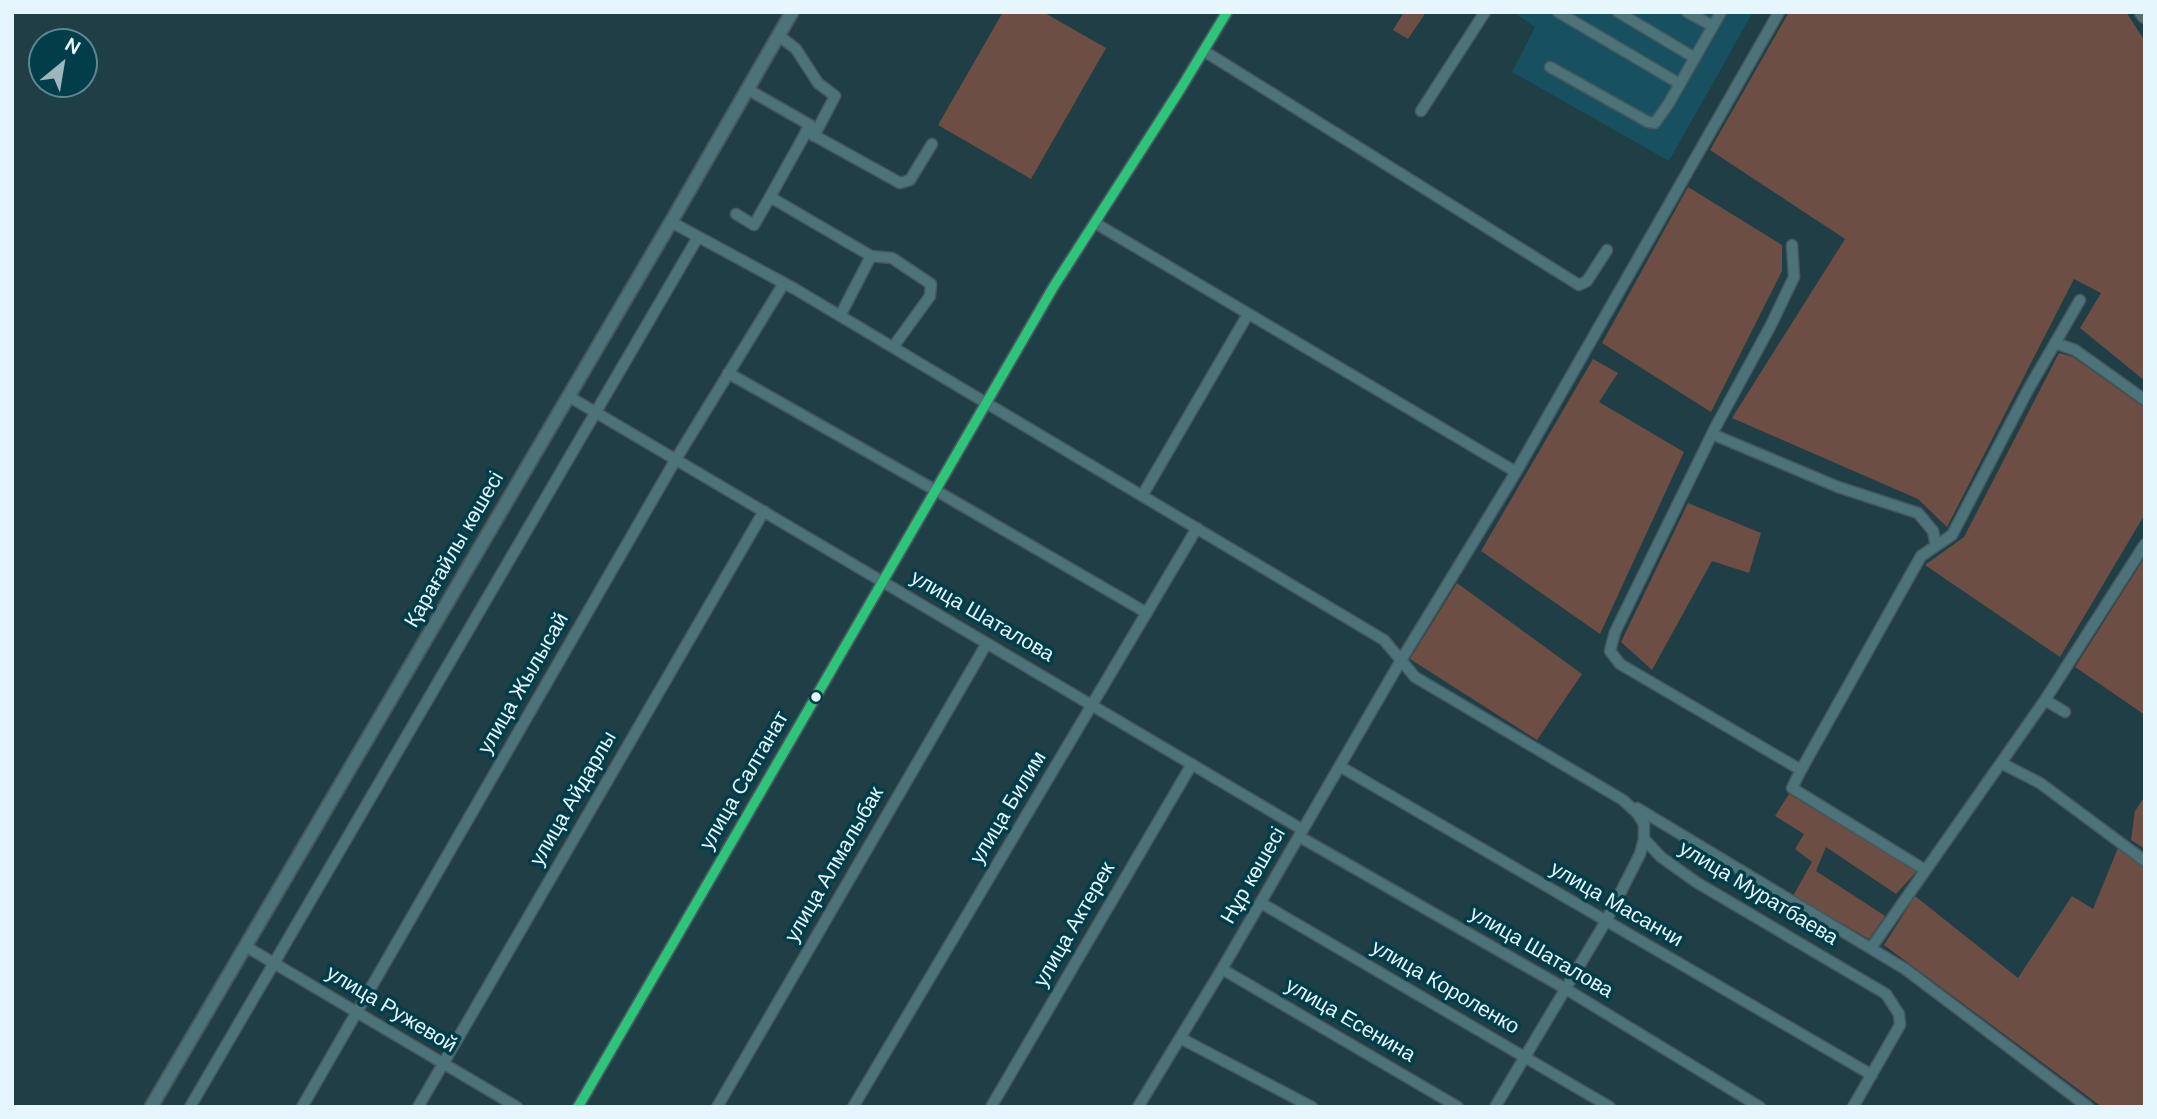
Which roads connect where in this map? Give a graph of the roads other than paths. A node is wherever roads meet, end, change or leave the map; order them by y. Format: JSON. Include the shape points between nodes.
{"nodes":[{"id":1,"x":792,"y":12,"type":"edge"},
{"id":2,"x":1227,"y":12,"type":"edge"},
{"id":3,"x":1486,"y":12,"type":"edge"},
{"id":4,"x":1558,"y":12,"type":"edge"},
{"id":5,"x":1618,"y":12,"type":"edge"},
{"id":6,"x":1688,"y":12,"type":"edge"},
{"id":7,"x":1721,"y":12,"type":"edge"},
{"id":8,"x":1779,"y":12,"type":"edge"},
{"id":9,"x":1713,"y":26,"type":"junction"},
{"id":10,"x":778,"y":35,"type":"junction"},
{"id":11,"x":1204,"y":51,"type":"junction"},
{"id":12,"x":1695,"y":58,"type":"junction"},
{"id":13,"x":1550,"y":67,"type":"dead end"},
{"id":14,"x":1680,"y":84,"type":"junction"},
{"id":15,"x":747,"y":89,"type":"junction"},
{"id":16,"x":1421,"y":111,"type":"dead end"},
{"id":17,"x":810,"y":133,"type":"junction"},
{"id":18,"x":932,"y":144,"type":"dead end"},
{"id":19,"x":770,"y":197,"type":"junction"},
{"id":20,"x":736,"y":214,"type":"dead end"},
{"id":21,"x":671,"y":222,"type":"junction"},
{"id":22,"x":1095,"y":223,"type":"junction"},
{"id":23,"x":698,"y":237,"type":"junction"},
{"id":24,"x":1792,"y":245,"type":"dead end"},
{"id":25,"x":1607,"y":250,"type":"dead end"},
{"id":26,"x":871,"y":256,"type":"junction"},
{"id":27,"x":784,"y":283,"type":"junction"},
{"id":28,"x":2080,"y":300,"type":"dead end"},
{"id":29,"x":1248,"y":314,"type":"junction"},
{"id":30,"x":840,"y":316,"type":"junction"},
{"id":31,"x":2055,"y":343,"type":"junction"},
{"id":32,"x":893,"y":347,"type":"junction"},
{"id":33,"x":728,"y":373,"type":"junction"},
{"id":34,"x":568,"y":396,"type":"junction"},
{"id":35,"x":2145,"y":400,"type":"edge"},
{"id":36,"x":986,"y":402,"type":"junction"},
{"id":37,"x":595,"y":412,"type":"junction"},
{"id":38,"x":1713,"y":434,"type":"junction"},
{"id":39,"x":676,"y":459,"type":"junction"},
{"id":40,"x":1516,"y":472,"type":"junction"},
{"id":41,"x":935,"y":490,"type":"junction"},
{"id":42,"x":1142,"y":496,"type":"junction"},
{"id":43,"x":764,"y":511,"type":"junction"},
{"id":44,"x":1197,"y":528,"type":"junction"},
{"id":45,"x":2145,"y":544,"type":"edge"},
{"id":46,"x":1936,"y":546,"type":"junction"},
{"id":47,"x":881,"y":580,"type":"junction"},
{"id":48,"x":1147,"y":613,"type":"junction"},
{"id":49,"x":987,"y":643,"type":"junction"},
{"id":50,"x":1401,"y":662,"type":"junction"},
{"id":51,"x":2045,"y":700,"type":"junction"},
{"id":52,"x":1093,"y":705,"type":"junction"},
{"id":53,"x":2064,"y":712,"type":"dead end"},
{"id":54,"x":2001,"y":763,"type":"junction"},
{"id":55,"x":1192,"y":764,"type":"junction"},
{"id":56,"x":1341,"y":767,"type":"junction"},
{"id":57,"x":1801,"y":769,"type":"junction"},
{"id":58,"x":1623,"y":800,"type":"junction"},
{"id":59,"x":1301,"y":834,"type":"junction"},
{"id":60,"x":1644,"y":839,"type":"junction"},
{"id":61,"x":2145,"y":861,"type":"edge"},
{"id":62,"x":1925,"y":870,"type":"junction"},
{"id":63,"x":1261,"y":903,"type":"junction"},
{"id":64,"x":1606,"y":921,"type":"junction"},
{"id":65,"x":245,"y":946,"type":"junction"},
{"id":66,"x":1871,"y":948,"type":"junction"},
{"id":67,"x":273,"y":962,"type":"junction"},
{"id":68,"x":1222,"y":969,"type":"junction"},
{"id":69,"x":1566,"y":989,"type":"junction"},
{"id":70,"x":357,"y":1012,"type":"junction"},
{"id":71,"x":1180,"y":1038,"type":"junction"},
{"id":72,"x":1525,"y":1057,"type":"junction"},
{"id":73,"x":443,"y":1063,"type":"junction"},
{"id":74,"x":1872,"y":1075,"type":"junction"},
{"id":75,"x":1141,"y":1106,"type":"edge"},
{"id":76,"x":151,"y":1107,"type":"edge"},
{"id":77,"x":190,"y":1107,"type":"edge"},
{"id":78,"x":302,"y":1107,"type":"edge"},
{"id":79,"x":418,"y":1107,"type":"edge"},
{"id":80,"x":517,"y":1107,"type":"edge"},
{"id":81,"x":578,"y":1107,"type":"edge"},
{"id":82,"x":717,"y":1107,"type":"edge"},
{"id":83,"x":853,"y":1107,"type":"edge"},
{"id":84,"x":991,"y":1107,"type":"edge"},
{"id":85,"x":1312,"y":1107,"type":"edge"},
{"id":86,"x":1458,"y":1107,"type":"edge"},
{"id":87,"x":1495,"y":1107,"type":"edge"},
{"id":88,"x":1610,"y":1107,"type":"edge"},
{"id":89,"x":1760,"y":1107,"type":"edge"},
{"id":90,"x":1853,"y":1107,"type":"edge"},
{"id":91,"x":2088,"y":1107,"type":"edge"}],
"edges":[{"from":1,"to":10,"type":"street","name":"Қарағайлы көшесі"},
{"from":2,"to":11,"type":"street","name":"улица Салтанат"},
{"from":3,"to":16,"type":"street"},
{"from":4,"to":14,"type":"street"},
{"from":5,"to":12,"type":"street"},
{"from":6,"to":9,"type":"street"},
{"from":7,"to":9,"type":"street"},
{"from":8,"to":40,"type":"street","name":"Нұр көшесі"},
{"from":9,"to":12,"type":"street"},
{"from":10,"to":15,"type":"street","name":"Қарағайлы көшесі"},
{"from":10,"to":17,"type":"street","via":[[796,49],[818,83],[835,96]]},
{"from":11,"to":22,"type":"street","name":"улица Салтанат"},
{"from":11,"to":25,"type":"street","via":[[1579,285],[1587,281]]},
{"from":12,"to":14,"type":"street"},
{"from":13,"to":14,"type":"street","via":[[1651,123],[1660,118]]},
{"from":15,"to":17,"type":"street","via":[[810,125]]},
{"from":15,"to":21,"type":"street","name":"Қарағайлы көшесі"},
{"from":17,"to":18,"type":"street","via":[[900,183],[911,180]]},
{"from":17,"to":19,"type":"street"},
{"from":19,"to":20,"type":"street","via":[[754,225]]},
{"from":19,"to":26,"type":"street"},
{"from":21,"to":23,"type":"street","name":"улица Муратбаева"},
{"from":21,"to":34,"type":"street","name":"Қарағайлы көшесі"},
{"from":22,"to":29,"type":"street"},
{"from":22,"to":36,"type":"street","name":"улица Салтанат"},
{"from":23,"to":27,"type":"street","name":"улица Муратбаева"},
{"from":23,"to":37,"type":"street"},
{"from":24,"to":38,"type":"street","via":[[1794,277]]},
{"from":26,"to":30,"type":"street"},
{"from":26,"to":32,"type":"street","via":[[892,258],[931,284],[930,296]]},
{"from":27,"to":30,"type":"street","name":"улица Муратбаева"},
{"from":27,"to":33,"type":"street","name":"улица Жылысай"},
{"from":28,"to":31,"type":"street"},
{"from":29,"to":40,"type":"street"},
{"from":29,"to":42,"type":"street"},
{"from":30,"to":32,"type":"street","name":"улица Муратбаева"},
{"from":31,"to":35,"type":"street","via":[[2075,350]]},
{"from":31,"to":46,"type":"street","via":[[1952,535]]},
{"from":32,"to":36,"type":"street","name":"улица Муратбаева"},
{"from":33,"to":39,"type":"street","name":"улица Жылысай"},
{"from":33,"to":41,"type":"street"},
{"from":34,"to":37,"type":"street","name":"улица Шаталова"},
{"from":34,"to":65,"type":"street","name":"Қарағайлы көшесі"},
{"from":36,"to":41,"type":"street","name":"улица Салтанат"},
{"from":36,"to":42,"type":"street","name":"улица Муратбаева"},
{"from":37,"to":39,"type":"street","name":"улица Шаталова"},
{"from":37,"to":67,"type":"street"},
{"from":38,"to":46,"type":"street","via":[[1838,487],[1918,513],[1933,531]]},
{"from":38,"to":57,"type":"street","via":[[1610,650],[1620,664]]},
{"from":39,"to":43,"type":"street","name":"улица Шаталова"},
{"from":39,"to":70,"type":"street","name":"улица Жылысай"},
{"from":40,"to":50,"type":"street","name":"Нұр көшесі"},
{"from":41,"to":47,"type":"street","name":"улица Салтанат"},
{"from":41,"to":48,"type":"street"},
{"from":42,"to":44,"type":"street","name":"улица Муратбаева"},
{"from":43,"to":47,"type":"street","name":"улица Шаталова"},
{"from":43,"to":73,"type":"street","name":"улица Айдарлы"},
{"from":44,"to":48,"type":"street","name":"улица Билим"},
{"from":44,"to":50,"type":"street","name":"улица Муратбаева","via":[[1384,640]]},
{"from":45,"to":51,"type":"street"},
{"from":46,"to":57,"type":"street","via":[[1921,555]]},
{"from":47,"to":49,"type":"street","name":"улица Шаталова"},
{"from":47,"to":81,"type":"street","name":"улица Салтанат"},
{"from":48,"to":52,"type":"street","name":"улица Билим"},
{"from":49,"to":52,"type":"street","name":"улица Шаталова"},
{"from":49,"to":82,"type":"street","name":"улица Алмалыбак"},
{"from":50,"to":56,"type":"street","name":"Нұр көшесі"},
{"from":50,"to":58,"type":"street","name":"улица Муратбаева","via":[[1441,694]]},
{"from":51,"to":53,"type":"street"},
{"from":51,"to":54,"type":"street"},
{"from":52,"to":55,"type":"street","name":"улица Шаталова"},
{"from":52,"to":83,"type":"street","name":"улица Билим"},
{"from":54,"to":61,"type":"street","via":[[2040,783]]},
{"from":54,"to":62,"type":"street"},
{"from":55,"to":59,"type":"street","name":"улица Шаталова"},
{"from":55,"to":84,"type":"street","name":"улица Актерек"},
{"from":56,"to":59,"type":"street","name":"Нұр көшесі"},
{"from":56,"to":64,"type":"street","name":"улица Масанчи"},
{"from":57,"to":62,"type":"street","via":[[1792,788]]},
{"from":58,"to":60,"type":"street","name":"улица Муратбаева","via":[[1644,824]]},
{"from":58,"to":66,"type":"street"},
{"from":59,"to":63,"type":"street","name":"Нұр көшесі"},
{"from":59,"to":69,"type":"street","name":"улица Шаталова"},
{"from":60,"to":64,"type":"street"},
{"from":60,"to":74,"type":"street","name":"улица Муратбаева","via":[[1661,858],[1696,882],[1886,994],[1899,1014],[1900,1025]]},
{"from":62,"to":66,"type":"street"},
{"from":63,"to":68,"type":"street","name":"Нұр көшесі"},
{"from":63,"to":72,"type":"street","name":"улица Короленко"},
{"from":64,"to":69,"type":"street"},
{"from":64,"to":74,"type":"street","name":"улица Масанчи"},
{"from":65,"to":67,"type":"street","name":"улица Ружевой"},
{"from":65,"to":76,"type":"street","name":"Қарағайлы көшесі"},
{"from":66,"to":91,"type":"street","via":[[1906,969]]},
{"from":67,"to":70,"type":"street","name":"улица Ружевой"},
{"from":67,"to":77,"type":"street"},
{"from":68,"to":71,"type":"street","name":"Нұр көшесі"},
{"from":68,"to":86,"type":"street","name":"улица Есенина"},
{"from":69,"to":72,"type":"street"},
{"from":69,"to":89,"type":"street","name":"улица Шаталова"},
{"from":70,"to":73,"type":"street","name":"улица Ружевой"},
{"from":70,"to":78,"type":"street","name":"улица Жылысай"},
{"from":71,"to":75,"type":"street","name":"Нұр көшесі"},
{"from":71,"to":85,"type":"street"},
{"from":72,"to":87,"type":"street"},
{"from":72,"to":88,"type":"street","name":"улица Короленко"},
{"from":73,"to":79,"type":"street","name":"улица Айдарлы"},
{"from":73,"to":80,"type":"street","name":"улица Ружевой"},
{"from":74,"to":90,"type":"street"}]}
